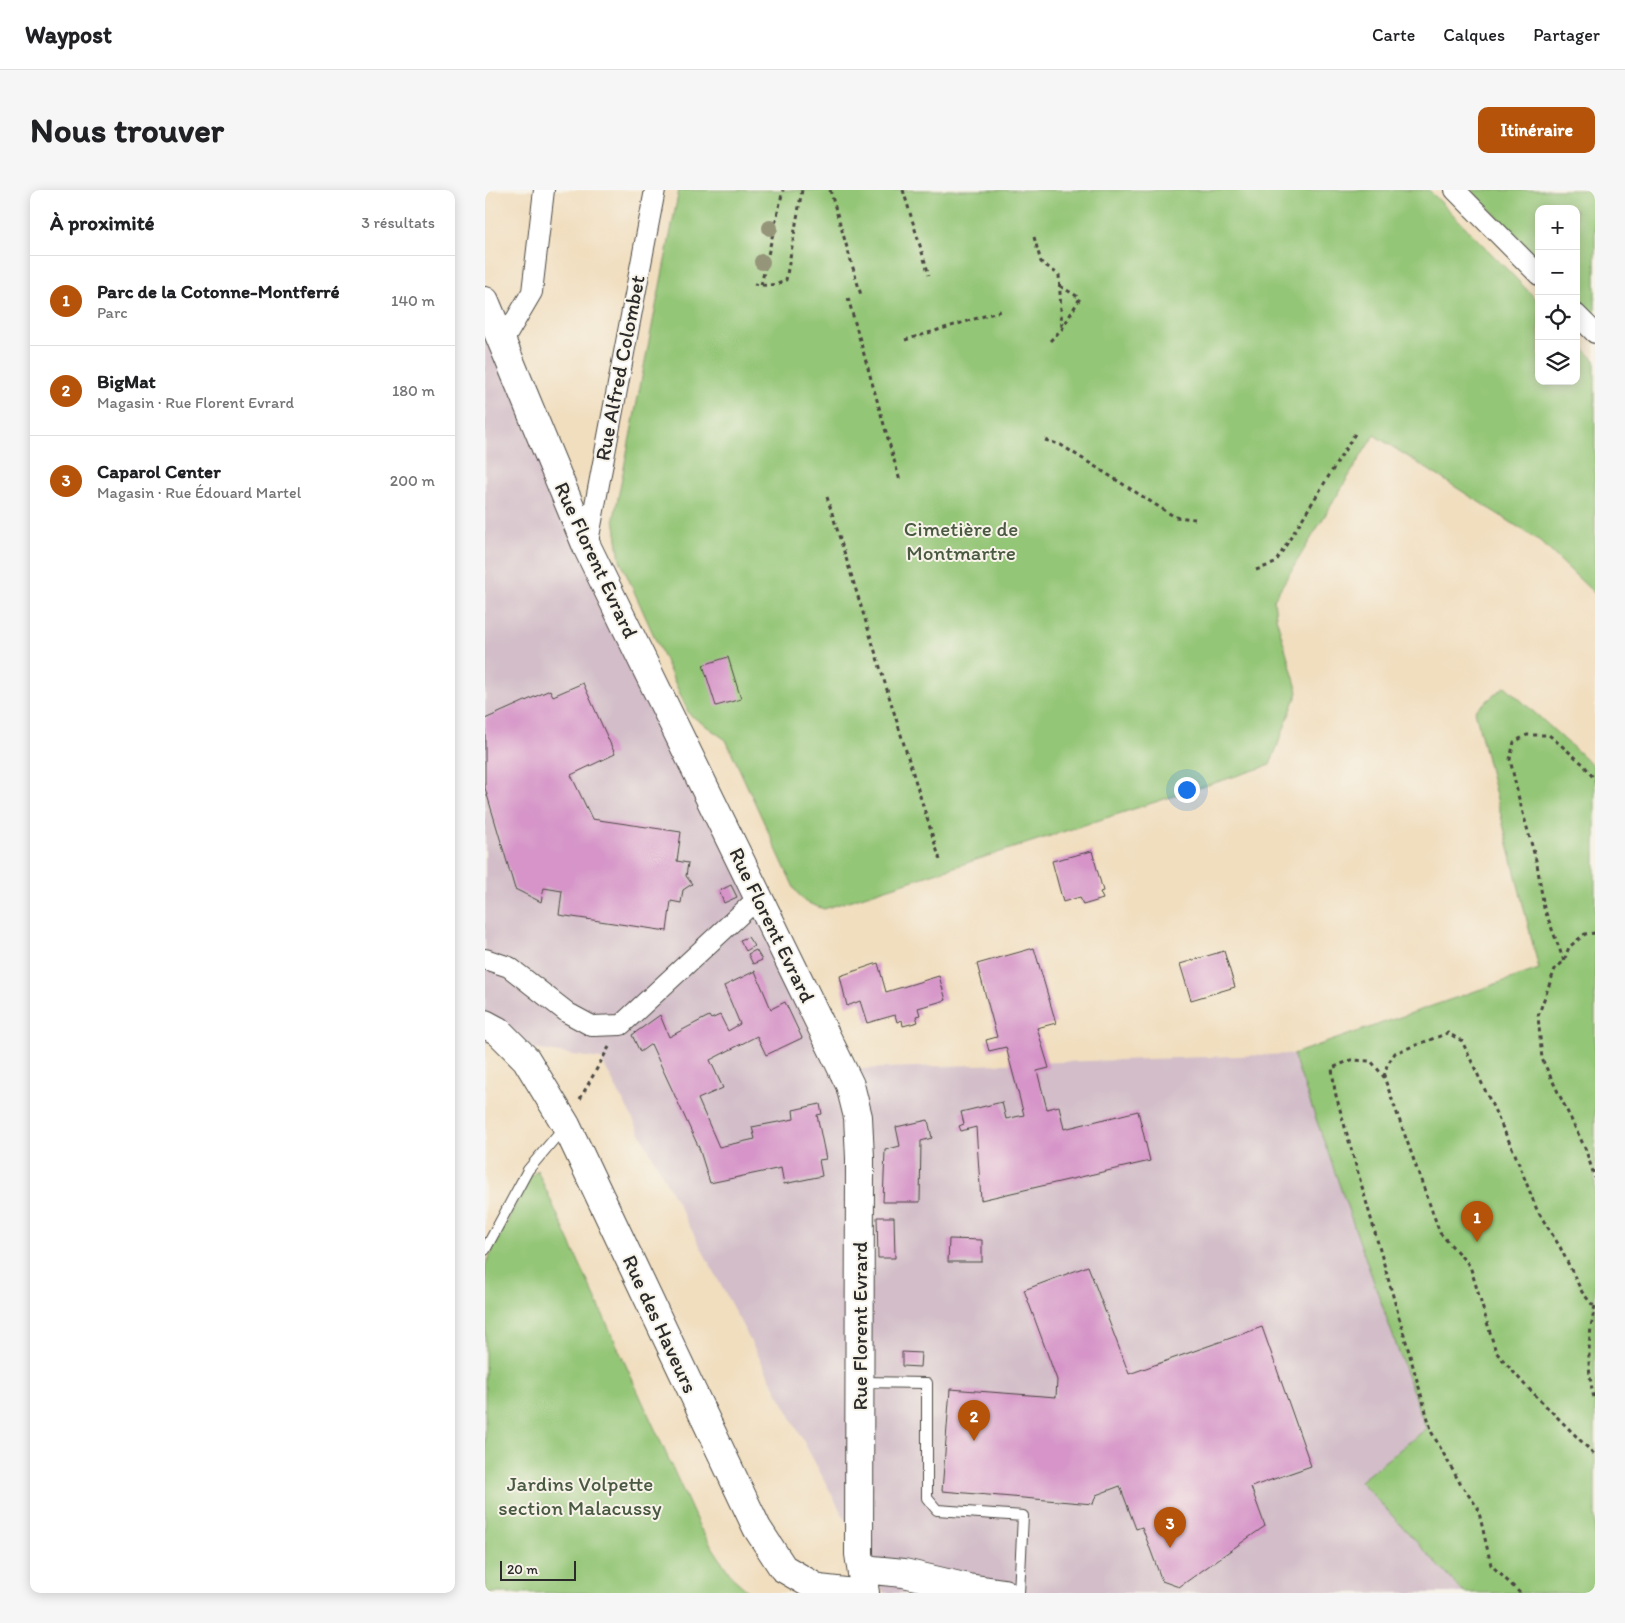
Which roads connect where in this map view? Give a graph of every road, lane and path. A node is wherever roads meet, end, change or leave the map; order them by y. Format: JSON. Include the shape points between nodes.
{"nodes":[{"id":1,"x":544,"y":190,"type":"edge"},
{"id":2,"x":655,"y":190,"type":"edge"},
{"id":3,"x":783,"y":190,"type":"edge"},
{"id":4,"x":802,"y":190,"type":"edge"},
{"id":5,"x":830,"y":190,"type":"edge"},
{"id":6,"x":903,"y":190,"type":"edge"},
{"id":7,"x":1455,"y":190,"type":"edge"},
{"id":8,"x":1034,"y":236,"type":"dead end"},
{"id":9,"x":1535,"y":271,"type":"edge"},
{"id":10,"x":929,"y":275,"type":"dead end"},
{"id":11,"x":753,"y":284,"type":"dead end"},
{"id":12,"x":761,"y":285,"type":"junction"},
{"id":13,"x":1060,"y":286,"type":"junction"},
{"id":14,"x":861,"y":295,"type":"dead end"},
{"id":15,"x":848,"y":298,"type":"dead end"},
{"id":16,"x":485,"y":301,"type":"edge"},
{"id":17,"x":1004,"y":310,"type":"dead end"},
{"id":18,"x":1580,"y":318,"type":"edge"},
{"id":19,"x":1062,"y":329,"type":"junction"},
{"id":20,"x":1595,"y":333,"type":"edge"},
{"id":21,"x":905,"y":340,"type":"dead end"},
{"id":22,"x":1051,"y":341,"type":"dead end"},
{"id":23,"x":502,"y":343,"type":"junction"},
{"id":24,"x":1356,"y":432,"type":"dead end"},
{"id":25,"x":1045,"y":440,"type":"dead end"},
{"id":26,"x":900,"y":481,"type":"dead end"},
{"id":27,"x":827,"y":497,"type":"dead end"},
{"id":28,"x":1195,"y":519,"type":"dead end"},
{"id":29,"x":587,"y":547,"type":"junction"},
{"id":30,"x":1256,"y":570,"type":"dead end"},
{"id":31,"x":1595,"y":780,"type":"edge"},
{"id":32,"x":940,"y":860,"type":"dead end"},
{"id":33,"x":758,"y":898,"type":"junction"},
{"id":34,"x":1595,"y":933,"type":"edge"},
{"id":35,"x":485,"y":959,"type":"edge"},
{"id":36,"x":1564,"y":961,"type":"junction"},
{"id":37,"x":485,"y":1024,"type":"edge"},
{"id":38,"x":621,"y":1025,"type":"junction"},
{"id":39,"x":1384,"y":1077,"type":"junction"},
{"id":40,"x":566,"y":1125,"type":"junction"},
{"id":41,"x":1595,"y":1178,"type":"edge"},
{"id":42,"x":485,"y":1250,"type":"edge"},
{"id":43,"x":1595,"y":1307,"type":"edge"},
{"id":44,"x":860,"y":1382,"type":"junction"},
{"id":45,"x":1595,"y":1401,"type":"edge"},
{"id":46,"x":1595,"y":1455,"type":"edge"},
{"id":47,"x":860,"y":1585,"type":"edge"},
{"id":48,"x":961,"y":1591,"type":"edge"},
{"id":49,"x":1004,"y":1593,"type":"edge"},
{"id":50,"x":1019,"y":1593,"type":"edge"},
{"id":51,"x":1520,"y":1593,"type":"edge"}],
"edges":[{"from":1,"to":23,"type":"street","via":[[532,292]]},
{"from":2,"to":29,"type":"street","name":"Rue Alfred Colombet"},
{"from":3,"to":12,"type":"path"},
{"from":4,"to":12,"type":"path","via":[[787,280]]},
{"from":5,"to":14,"type":"path"},
{"from":6,"to":10,"type":"path"},
{"from":7,"to":9,"type":"street"},
{"from":8,"to":13,"type":"path","via":[[1039,258],[1059,275]]},
{"from":11,"to":12,"type":"path"},
{"from":13,"to":19,"type":"path"},
{"from":13,"to":19,"type":"path","via":[[1080,298]]},
{"from":15,"to":26,"type":"path"},
{"from":16,"to":23,"type":"street","name":"Rue Florent Evrard"},
{"from":17,"to":21,"type":"path"},
{"from":18,"to":20,"type":"street"},
{"from":19,"to":22,"type":"path"},
{"from":23,"to":29,"type":"street","name":"Rue Florent Evrard"},
{"from":24,"to":30,"type":"path","via":[[1275,563]]},
{"from":25,"to":28,"type":"path","via":[[1061,444],[1175,517]]},
{"from":27,"to":32,"type":"path"},
{"from":29,"to":33,"type":"street","name":"Rue Florent Evrard"},
{"from":31,"to":36,"type":"path","via":[[1583,764],[1549,735],[1527,735],[1514,742],[1510,759],[1518,795],[1537,864],[1544,908]]},
{"from":33,"to":38,"type":"street"},
{"from":33,"to":44,"type":"street","name":"Rue Florent Evrard","via":[[849,1085],[858,1117]]},
{"from":34,"to":36,"type":"path","via":[[1585,934],[1569,947]]},
{"from":35,"to":38,"type":"street","via":[[509,967],[568,1013],[592,1026]]},
{"from":36,"to":41,"type":"path","via":[[1555,969],[1538,1016],[1542,1059],[1585,1148]]},
{"from":37,"to":40,"type":"street","name":"Rue des Haveurs","via":[[498,1030],[526,1059]]},
{"from":38,"to":40,"type":"path"},
{"from":39,"to":43,"type":"path","via":[[1395,1053],[1448,1033],[1462,1040],[1537,1210],[1582,1292]]},
{"from":39,"to":46,"type":"path","via":[[1440,1233],[1470,1266],[1496,1352]]},
{"from":39,"to":51,"type":"path","via":[[1371,1061],[1351,1060],[1332,1068],[1335,1092],[1432,1433],[1478,1508],[1491,1564]]},
{"from":40,"to":42,"type":"lane","via":[[527,1170]]},
{"from":40,"to":47,"type":"street","name":"Rue des Haveurs","via":[[757,1528],[783,1568],[819,1589]]},
{"from":43,"to":45,"type":"path","via":[[1589,1382]]},
{"from":44,"to":47,"type":"street","name":"Rue Florent Evrard"},
{"from":44,"to":50,"type":"lane","via":[[927,1383],[927,1498],[937,1510],[1023,1516]]},
{"from":47,"to":48,"type":"street","name":"Rue des Haveurs","via":[[904,1573]]},
{"from":48,"to":49,"type":"street","name":"Rue des Haveurs"}]}
